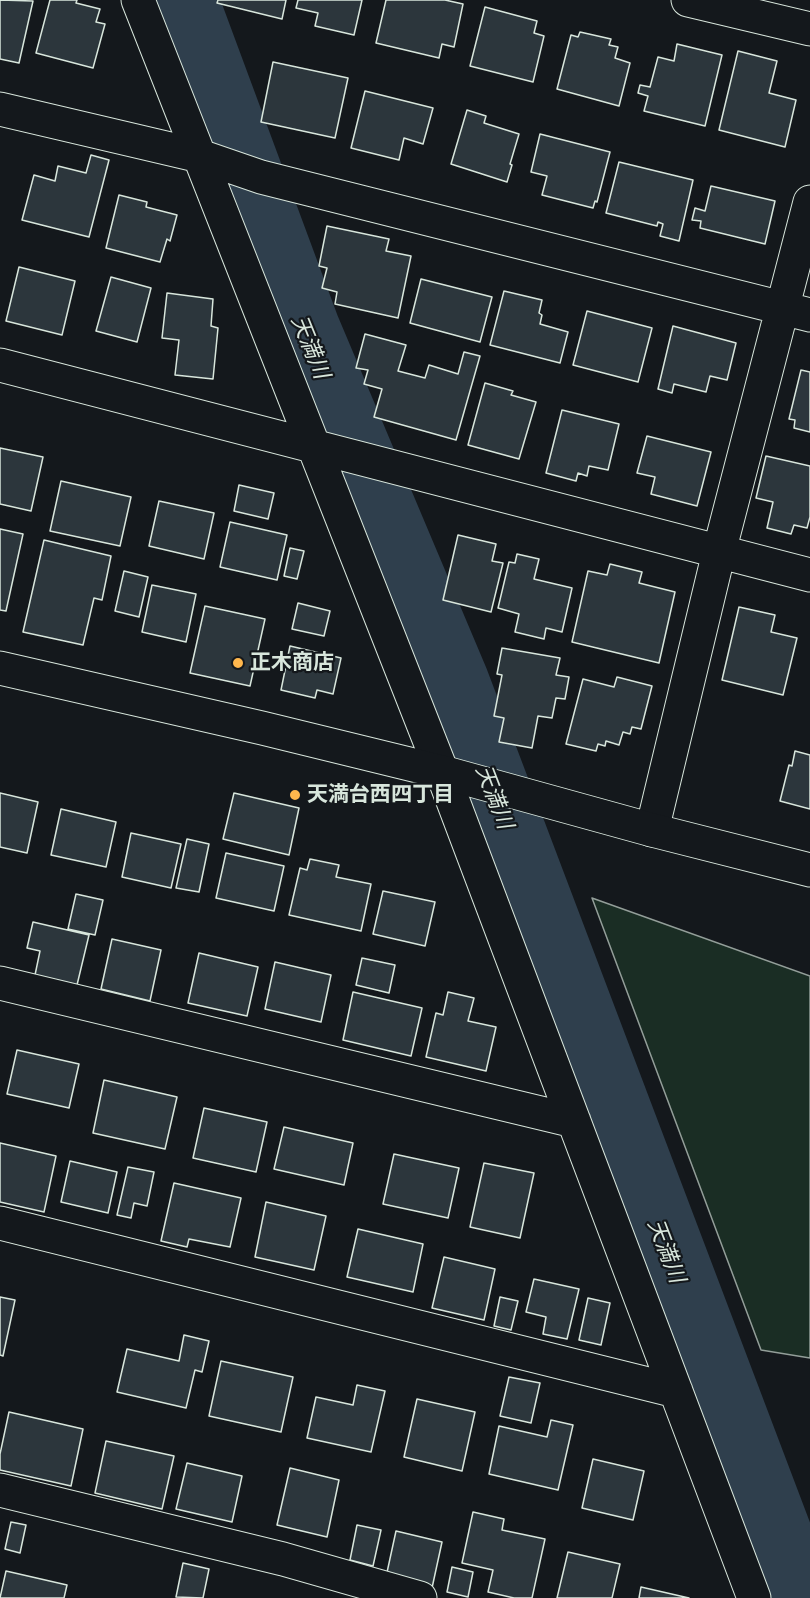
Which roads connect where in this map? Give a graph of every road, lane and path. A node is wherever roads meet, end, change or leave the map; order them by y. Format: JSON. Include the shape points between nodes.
{"nodes":[{"id":1,"x":138,"y":0,"type":"edge"},
{"id":2,"x":688,"y":0,"type":"edge"},
{"id":3,"x":810,"y":29,"type":"edge"},
{"id":4,"x":0,"y":109,"type":"edge"},
{"id":5,"x":200,"y":156,"type":"junction"},
{"id":6,"x":810,"y":202,"type":"edge"},
{"id":7,"x":796,"y":311,"type":"edge"},
{"id":8,"x":0,"y":365,"type":"edge"},
{"id":9,"x":314,"y":446,"type":"junction"},
{"id":10,"x":719,"y":552,"type":"junction"},
{"id":11,"x":810,"y":575,"type":"edge"},
{"id":12,"x":0,"y":668,"type":"edge"},
{"id":13,"x":442,"y":772,"type":"junction"},
{"id":14,"x":652,"y":830,"type":"junction"},
{"id":15,"x":810,"y":870,"type":"edge"},
{"id":16,"x":0,"y":983,"type":"edge"},
{"id":17,"x":574,"y":1121,"type":"junction"},
{"id":18,"x":0,"y":1223,"type":"edge"},
{"id":19,"x":676,"y":1391,"type":"junction"},
{"id":20,"x":0,"y":1490,"type":"edge"},
{"id":21,"x":420,"y":1598,"type":"edge"},
{"id":22,"x":754,"y":1598,"type":"edge"}],
"edges":[{"from":1,"to":5,"type":"street"},
{"from":2,"to":3,"type":"street"},
{"from":4,"to":5,"type":"street"},
{"from":5,"to":7,"type":"street","via":[[261,177]]},
{"from":5,"to":9,"type":"street"},
{"from":6,"to":7,"type":"street"},
{"from":7,"to":10,"type":"street"},
{"from":8,"to":9,"type":"street"},
{"from":9,"to":10,"type":"street"},
{"from":9,"to":13,"type":"street"},
{"from":10,"to":11,"type":"street"},
{"from":10,"to":14,"type":"street"},
{"from":12,"to":13,"type":"street"},
{"from":13,"to":14,"type":"street"},
{"from":13,"to":17,"type":"street"},
{"from":14,"to":15,"type":"street"},
{"from":16,"to":17,"type":"street"},
{"from":17,"to":19,"type":"street"},
{"from":18,"to":19,"type":"street"},
{"from":19,"to":22,"type":"street"},
{"from":20,"to":21,"type":"street","via":[[283,1559]]}]}
